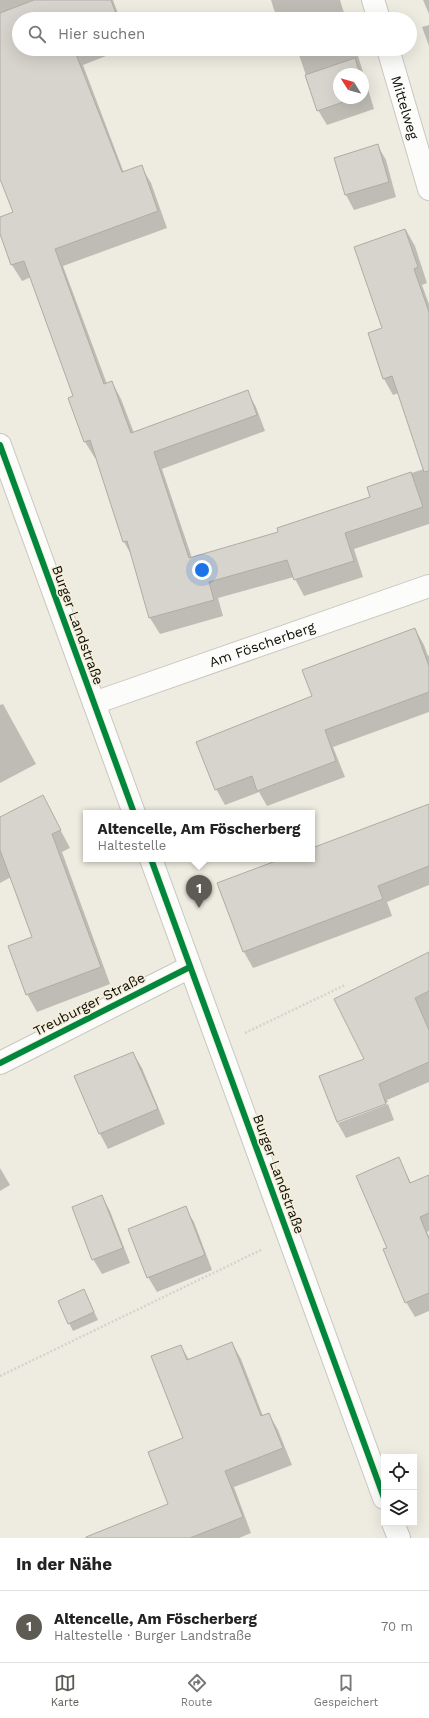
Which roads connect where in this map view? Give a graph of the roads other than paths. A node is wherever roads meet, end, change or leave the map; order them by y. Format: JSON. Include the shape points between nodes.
{"nodes":[{"id":1,"x":373,"y":0,"type":"edge"},
{"id":2,"x":377,"y":12,"type":"edge"},
{"id":3,"x":390,"y":56,"type":"edge"},
{"id":4,"x":429,"y":189,"type":"edge"},
{"id":5,"x":0,"y":445,"type":"edge"},
{"id":6,"x":429,"y":586,"type":"edge"},
{"id":7,"x":94,"y":704,"type":"junction"},
{"id":8,"x":133,"y":810,"type":"edge"},
{"id":9,"x":152,"y":862,"type":"edge"},
{"id":10,"x":190,"y":967,"type":"junction"},
{"id":11,"x":0,"y":1063,"type":"edge"},
{"id":12,"x":381,"y":1490,"type":"edge"},
{"id":13,"x":394,"y":1526,"type":"edge"},
{"id":14,"x":399,"y":1538,"type":"edge"}],
"edges":[{"from":1,"to":2,"type":"street"},
{"from":3,"to":4,"type":"street","name":"Mittelweg"},
{"from":5,"to":7,"type":"street","name":"Burger Landstraße"},
{"from":6,"to":7,"type":"street","name":"Am Föscherberg"},
{"from":7,"to":8,"type":"street","name":"Burger Landstraße"},
{"from":9,"to":10,"type":"street","name":"Burger Landstraße"},
{"from":10,"to":11,"type":"street","name":"Treuburger Straße"},
{"from":10,"to":12,"type":"street","name":"Burger Landstraße"},
{"from":13,"to":14,"type":"street"}]}
